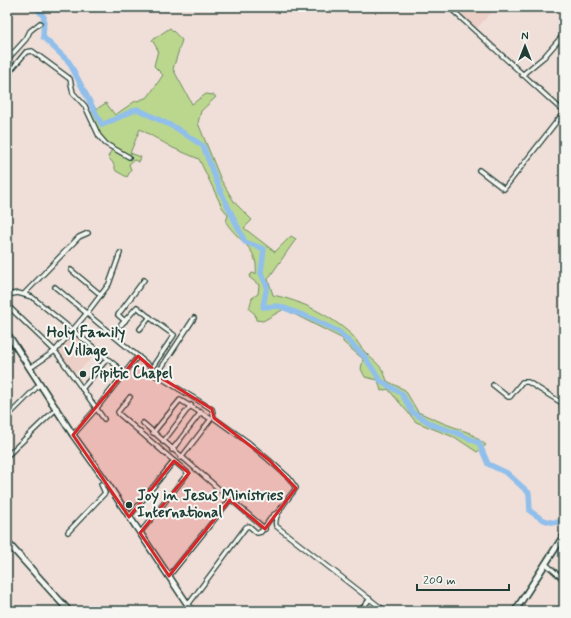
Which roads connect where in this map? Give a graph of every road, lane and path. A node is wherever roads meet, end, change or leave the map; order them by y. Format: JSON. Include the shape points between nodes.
{"nodes":[{"id":1,"x":449,"y":7,"type":"edge"},
{"id":2,"x":40,"y":24,"type":"dead end"},
{"id":3,"x":564,"y":34,"type":"edge"},
{"id":4,"x":7,"y":60,"type":"edge"},
{"id":5,"x":7,"y":75,"type":"edge"},
{"id":6,"x":522,"y":75,"type":"junction"},
{"id":7,"x":564,"y":112,"type":"edge"},
{"id":8,"x":129,"y":157,"type":"dead end"},
{"id":9,"x":479,"y":170,"type":"dead end"},
{"id":10,"x":88,"y":233,"type":"dead end"},
{"id":11,"x":120,"y":253,"type":"dead end"},
{"id":12,"x":71,"y":270,"type":"dead end"},
{"id":13,"x":144,"y":280,"type":"dead end"},
{"id":14,"x":55,"y":287,"type":"dead end"},
{"id":15,"x":24,"y":294,"type":"junction"},
{"id":16,"x":7,"y":295,"type":"edge"},
{"id":17,"x":101,"y":295,"type":"junction"},
{"id":18,"x":7,"y":305,"type":"edge"},
{"id":19,"x":87,"y":313,"type":"junction"},
{"id":20,"x":150,"y":317,"type":"junction"},
{"id":21,"x":194,"y":318,"type":"dead end"},
{"id":22,"x":125,"y":320,"type":"junction"},
{"id":23,"x":121,"y":325,"type":"dead end"},
{"id":24,"x":140,"y":330,"type":"dead end"},
{"id":25,"x":72,"y":331,"type":"junction"},
{"id":26,"x":7,"y":333,"type":"edge"},
{"id":27,"x":56,"y":351,"type":"junction"},
{"id":28,"x":138,"y":356,"type":"junction"},
{"id":29,"x":107,"y":359,"type":"junction"},
{"id":30,"x":30,"y":368,"type":"junction"},
{"id":31,"x":152,"y":368,"type":"junction"},
{"id":32,"x":125,"y":373,"type":"junction"},
{"id":33,"x":156,"y":376,"type":"junction"},
{"id":34,"x":40,"y":384,"type":"junction"},
{"id":35,"x":493,"y":385,"type":"dead end"},
{"id":36,"x":82,"y":389,"type":"junction"},
{"id":37,"x":130,"y":397,"type":"dead end"},
{"id":38,"x":191,"y":405,"type":"junction"},
{"id":39,"x":57,"y":408,"type":"junction"},
{"id":40,"x":96,"y":409,"type":"junction"},
{"id":41,"x":201,"y":412,"type":"junction"},
{"id":42,"x":7,"y":417,"type":"edge"},
{"id":43,"x":564,"y":417,"type":"edge"},
{"id":44,"x":104,"y":419,"type":"dead end"},
{"id":45,"x":143,"y":423,"type":"dead end"},
{"id":46,"x":153,"y":433,"type":"junction"},
{"id":47,"x":73,"y":434,"type":"junction"},
{"id":48,"x":163,"y":442,"type":"junction"},
{"id":49,"x":172,"y":450,"type":"junction"},
{"id":50,"x":7,"y":456,"type":"edge"},
{"id":51,"x":181,"y":458,"type":"junction"},
{"id":52,"x":174,"y":461,"type":"junction"},
{"id":53,"x":101,"y":484,"type":"dead end"},
{"id":54,"x":230,"y":500,"type":"junction"},
{"id":55,"x":564,"y":501,"type":"edge"},
{"id":56,"x":564,"y":504,"type":"edge"},
{"id":57,"x":280,"y":511,"type":"junction"},
{"id":58,"x":129,"y":516,"type":"junction"},
{"id":59,"x":270,"y":519,"type":"junction"},
{"id":60,"x":276,"y":521,"type":"junction"},
{"id":61,"x":264,"y":529,"type":"junction"},
{"id":62,"x":68,"y":532,"type":"dead end"},
{"id":63,"x":140,"y":533,"type":"junction"},
{"id":64,"x":564,"y":535,"type":"edge"},
{"id":65,"x":7,"y":542,"type":"edge"},
{"id":66,"x":546,"y":564,"type":"junction"},
{"id":67,"x":169,"y":576,"type":"junction"},
{"id":68,"x":564,"y":580,"type":"edge"},
{"id":69,"x":370,"y":599,"type":"junction"},
{"id":70,"x":188,"y":605,"type":"junction"},
{"id":71,"x":68,"y":611,"type":"edge"},
{"id":72,"x":192,"y":611,"type":"edge"},
{"id":73,"x":360,"y":611,"type":"edge"},
{"id":74,"x":385,"y":611,"type":"edge"},
{"id":75,"x":515,"y":611,"type":"edge"}],
"edges":[{"from":1,"to":6,"type":"street"},
{"from":2,"to":4,"type":"street","via":[[30,31]]},
{"from":3,"to":6,"type":"street","via":[[544,57]]},
{"from":5,"to":8,"type":"street","via":[[26,52],[32,51],[70,79],[74,93],[85,106],[99,136],[106,144]]},
{"from":6,"to":7,"type":"street"},
{"from":7,"to":9,"type":"street","via":[[504,189]]},
{"from":10,"to":15,"type":"street","via":[[79,236]]},
{"from":11,"to":17,"type":"street","via":[[112,278]]},
{"from":12,"to":17,"type":"street"},
{"from":13,"to":22,"type":"street","via":[[118,315]]},
{"from":14,"to":19,"type":"street"},
{"from":15,"to":16,"type":"street"},
{"from":15,"to":25,"type":"street"},
{"from":17,"to":19,"type":"street"},
{"from":18,"to":27,"type":"street"},
{"from":19,"to":25,"type":"street"},
{"from":19,"to":28,"type":"street"},
{"from":20,"to":22,"type":"street","via":[[137,307]]},
{"from":20,"to":24,"type":"street"},
{"from":20,"to":31,"type":"street","via":[[174,335]]},
{"from":21,"to":33,"type":"street"},
{"from":22,"to":23,"type":"street"},
{"from":25,"to":27,"type":"street"},
{"from":25,"to":29,"type":"street"},
{"from":26,"to":30,"type":"main road"},
{"from":27,"to":30,"type":"street"},
{"from":27,"to":36,"type":"street"},
{"from":28,"to":31,"type":"street"},
{"from":28,"to":32,"type":"street"},
{"from":29,"to":32,"type":"street"},
{"from":29,"to":36,"type":"street"},
{"from":30,"to":34,"type":"main road"},
{"from":31,"to":33,"type":"street","via":[[151,371]]},
{"from":32,"to":40,"type":"street"},
{"from":33,"to":57,"type":"street","via":[[212,410],[214,418],[249,443],[289,478],[296,488]]},
{"from":34,"to":39,"type":"main road"},
{"from":34,"to":42,"type":"street"},
{"from":35,"to":43,"type":"street","via":[[510,397],[522,382],[528,382],[562,404]]},
{"from":36,"to":40,"type":"street"},
{"from":37,"to":52,"type":"street","via":[[118,413]]},
{"from":38,"to":41,"type":"street"},
{"from":38,"to":46,"type":"street","via":[[179,400]]},
{"from":38,"to":48,"type":"street"},
{"from":39,"to":47,"type":"main road"},
{"from":39,"to":50,"type":"street"},
{"from":40,"to":44,"type":"street"},
{"from":40,"to":47,"type":"street"},
{"from":41,"to":49,"type":"street"},
{"from":41,"to":51,"type":"street","via":[[211,420]]},
{"from":45,"to":46,"type":"street"},
{"from":46,"to":48,"type":"street"},
{"from":47,"to":58,"type":"main road"},
{"from":48,"to":49,"type":"street"},
{"from":49,"to":51,"type":"street"},
{"from":51,"to":54,"type":"street"},
{"from":52,"to":58,"type":"street"},
{"from":52,"to":63,"type":"street","via":[[188,473]]},
{"from":53,"to":62,"type":"street","via":[[105,493]]},
{"from":54,"to":61,"type":"street"},
{"from":54,"to":67,"type":"street"},
{"from":55,"to":56,"type":"street"},
{"from":57,"to":59,"type":"street"},
{"from":57,"to":60,"type":"street"},
{"from":58,"to":63,"type":"main road"},
{"from":59,"to":60,"type":"street"},
{"from":59,"to":61,"type":"street"},
{"from":60,"to":69,"type":"street","via":[[276,526]]},
{"from":61,"to":70,"type":"street","via":[[257,533],[247,526]]},
{"from":63,"to":67,"type":"main road"},
{"from":64,"to":66,"type":"main road"},
{"from":65,"to":71,"type":"main road"},
{"from":66,"to":68,"type":"street"},
{"from":66,"to":75,"type":"main road"},
{"from":67,"to":70,"type":"main road"},
{"from":69,"to":73,"type":"street"},
{"from":69,"to":74,"type":"street"},
{"from":70,"to":72,"type":"main road"}]}
